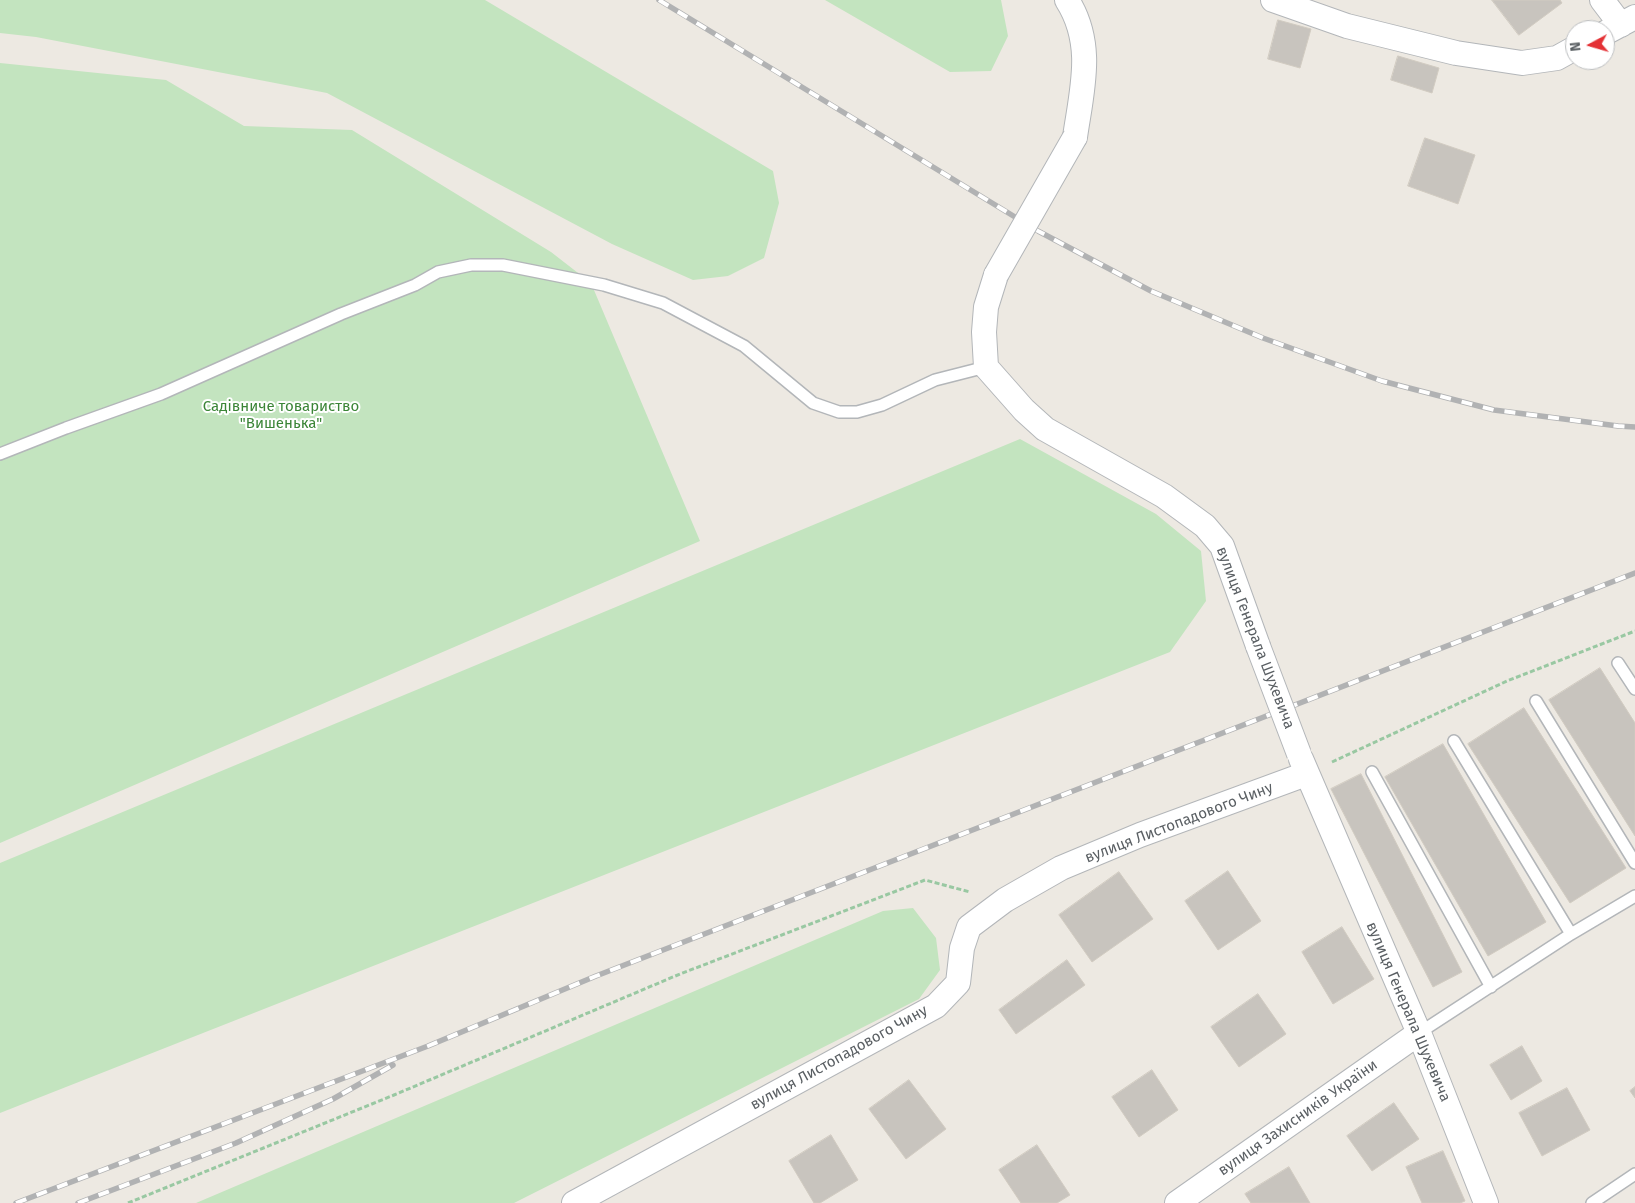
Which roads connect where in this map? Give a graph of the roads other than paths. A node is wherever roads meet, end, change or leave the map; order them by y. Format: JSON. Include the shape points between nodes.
{"nodes":[{"id":1,"x":1067,"y":0,"type":"edge"},
{"id":2,"x":1273,"y":0,"type":"edge"},
{"id":3,"x":1602,"y":0,"type":"edge"},
{"id":4,"x":1620,"y":25,"type":"edge"},
{"id":5,"x":1565,"y":54,"type":"edge"},
{"id":6,"x":986,"y":367,"type":"junction"},
{"id":7,"x":0,"y":454,"type":"edge"},
{"id":8,"x":1618,"y":663,"type":"dead end"},
{"id":9,"x":1635,"y":689,"type":"edge"},
{"id":10,"x":1536,"y":701,"type":"dead end"},
{"id":11,"x":1454,"y":741,"type":"dead end"},
{"id":12,"x":1303,"y":764,"type":"junction"},
{"id":13,"x":1372,"y":772,"type":"dead end"},
{"id":14,"x":1635,"y":863,"type":"edge"},
{"id":15,"x":1635,"y":896,"type":"edge"},
{"id":16,"x":1572,"y":934,"type":"junction"},
{"id":17,"x":1491,"y":987,"type":"junction"},
{"id":18,"x":1419,"y":1033,"type":"junction"},
{"id":19,"x":1635,"y":1174,"type":"edge"},
{"id":20,"x":574,"y":1203,"type":"edge"},
{"id":21,"x":1177,"y":1203,"type":"edge"},
{"id":22,"x":1486,"y":1203,"type":"edge"},
{"id":23,"x":1592,"y":1203,"type":"edge"}],
"edges":[{"from":1,"to":6,"type":"street","bridge":true,"via":[[1076,15],[1084,41],[1084,78],[1075,137],[996,276],[986,307]]},
{"from":2,"to":5,"type":"street","via":[[1347,26],[1456,54],[1522,63],[1557,58]]},
{"from":3,"to":4,"type":"street"},
{"from":6,"to":7,"type":"lane","via":[[935,380],[882,405],[857,412],[839,412],[813,403],[744,346],[663,303],[604,284],[503,265],[471,265],[438,272],[415,285],[341,314],[161,394]]},
{"from":6,"to":12,"type":"street","name":"вулиця Генерала Шухевича","bridge":true,"via":[[1045,429],[1164,496],[1205,526],[1222,546]]},
{"from":8,"to":9,"type":"lane"},
{"from":10,"to":14,"type":"lane"},
{"from":11,"to":16,"type":"lane"},
{"from":12,"to":18,"type":"street","name":"вулиця Генерала Шухевича"},
{"from":12,"to":20,"type":"street","name":"вулиця Листопадового Чину","via":[[1070,864],[1005,900],[969,926],[962,948],[958,983],[936,1006]]},
{"from":13,"to":17,"type":"lane"},
{"from":15,"to":16,"type":"lane"},
{"from":16,"to":17,"type":"lane"},
{"from":17,"to":18,"type":"lane"},
{"from":18,"to":21,"type":"street","name":"вулиця Захисників України"},
{"from":18,"to":22,"type":"street","name":"вулиця Генерала Шухевича"},
{"from":19,"to":23,"type":"lane"}]}
